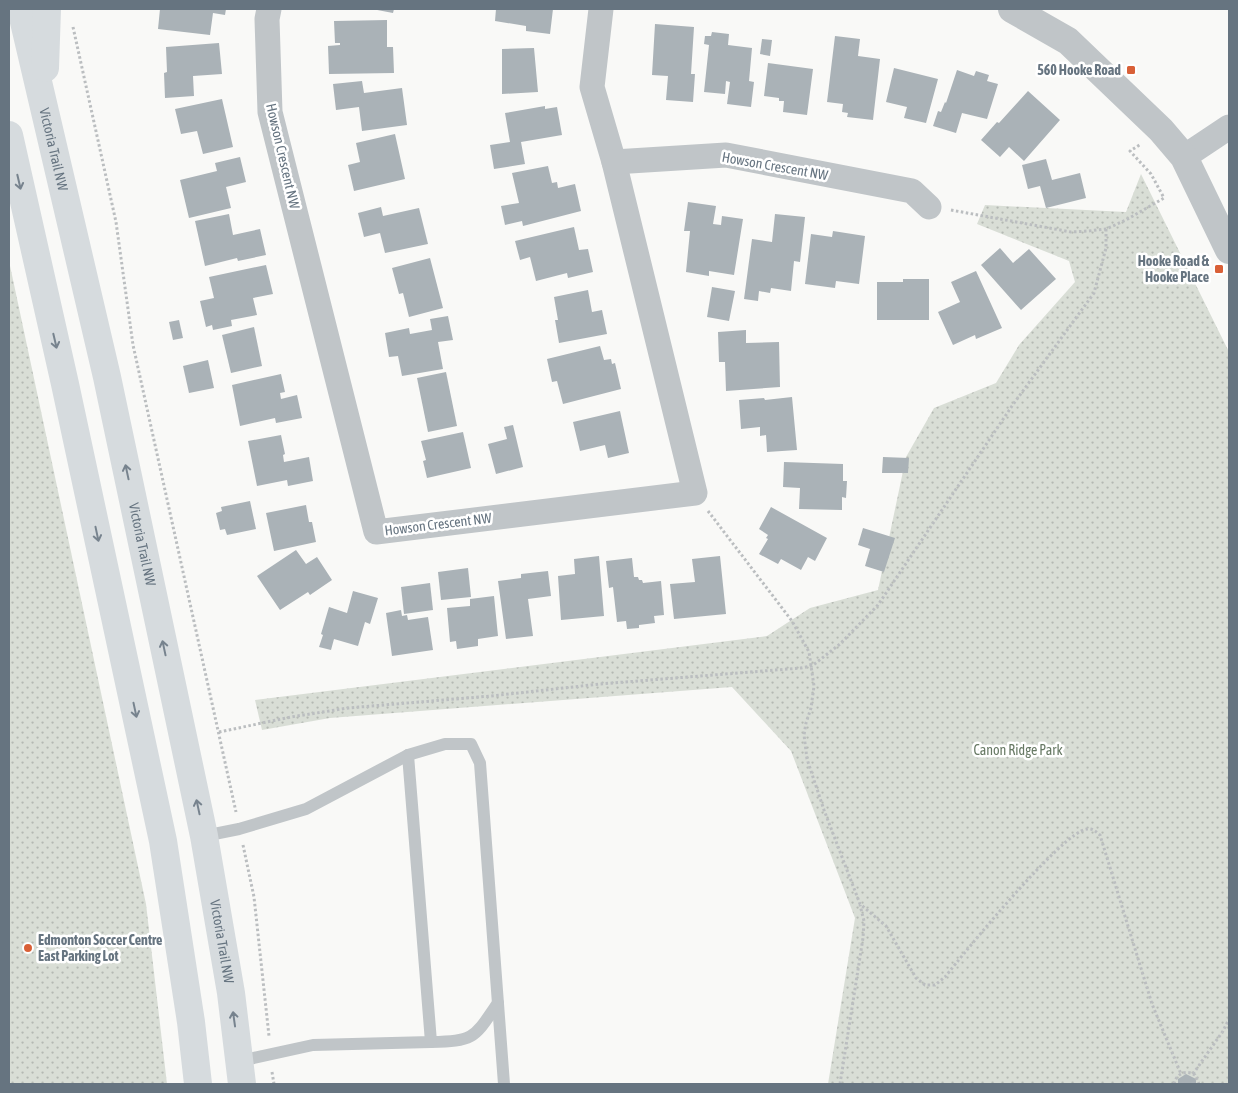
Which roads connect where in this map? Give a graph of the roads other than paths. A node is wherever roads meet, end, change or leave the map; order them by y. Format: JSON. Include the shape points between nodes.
{"nodes":[{"id":1,"x":21,"y":9,"type":"edge"},
{"id":2,"x":47,"y":9,"type":"edge"},
{"id":3,"x":269,"y":9,"type":"edge"},
{"id":4,"x":601,"y":9,"type":"edge"},
{"id":5,"x":1012,"y":9,"type":"edge"},
{"id":6,"x":43,"y":102,"type":"junction"},
{"id":7,"x":1229,"y":127,"type":"edge"},
{"id":8,"x":9,"y":135,"type":"edge"},
{"id":9,"x":1184,"y":157,"type":"junction"},
{"id":10,"x":614,"y":162,"type":"junction"},
{"id":11,"x":928,"y":207,"type":"road end"},
{"id":12,"x":1229,"y":250,"type":"edge"},
{"id":13,"x":408,"y":755,"type":"junction"},
{"id":14,"x":204,"y":836,"type":"junction"},
{"id":15,"x":163,"y":841,"type":"junction"},
{"id":16,"x":498,"y":1003,"type":"junction"},
{"id":17,"x":431,"y":1042,"type":"junction"},
{"id":18,"x":241,"y":1072,"type":"edge"},
{"id":19,"x":198,"y":1084,"type":"edge"},
{"id":20,"x":504,"y":1084,"type":"edge"}],
"edges":[{"from":1,"to":6,"type":"main road","name":"Victoria Trail NW"},
{"from":2,"to":6,"type":"main road"},
{"from":3,"to":10,"type":"street","name":"Howson Crescent NW","via":[[270,112],[376,532],[695,493]]},
{"from":4,"to":10,"type":"street","via":[[592,87]]},
{"from":5,"to":9,"type":"street","via":[[1068,40],[1161,130]]},
{"from":14,"to":6,"type":"main road","name":"Victoria Trail NW","one_way":true,"via":[[107,377]]},
{"from":7,"to":9,"type":"street"},
{"from":8,"to":15,"type":"main road","one_way":true},
{"from":9,"to":12,"type":"street"},
{"from":10,"to":11,"type":"street","name":"Howson Crescent NW","via":[[726,155],[912,191]]},
{"from":13,"to":14,"type":"lane","via":[[306,810]]},
{"from":13,"to":16,"type":"lane","via":[[445,744],[471,744],[480,763]]},
{"from":13,"to":17,"type":"lane"},
{"from":14,"to":15,"type":"main road"},
{"from":18,"to":14,"type":"main road","name":"Victoria Trail NW","one_way":true},
{"from":15,"to":19,"type":"main road"},
{"from":16,"to":17,"type":"lane","via":[[470,1038]]},
{"from":16,"to":20,"type":"lane"},
{"from":17,"to":18,"type":"lane","via":[[313,1045],[270,1054]]}]}
